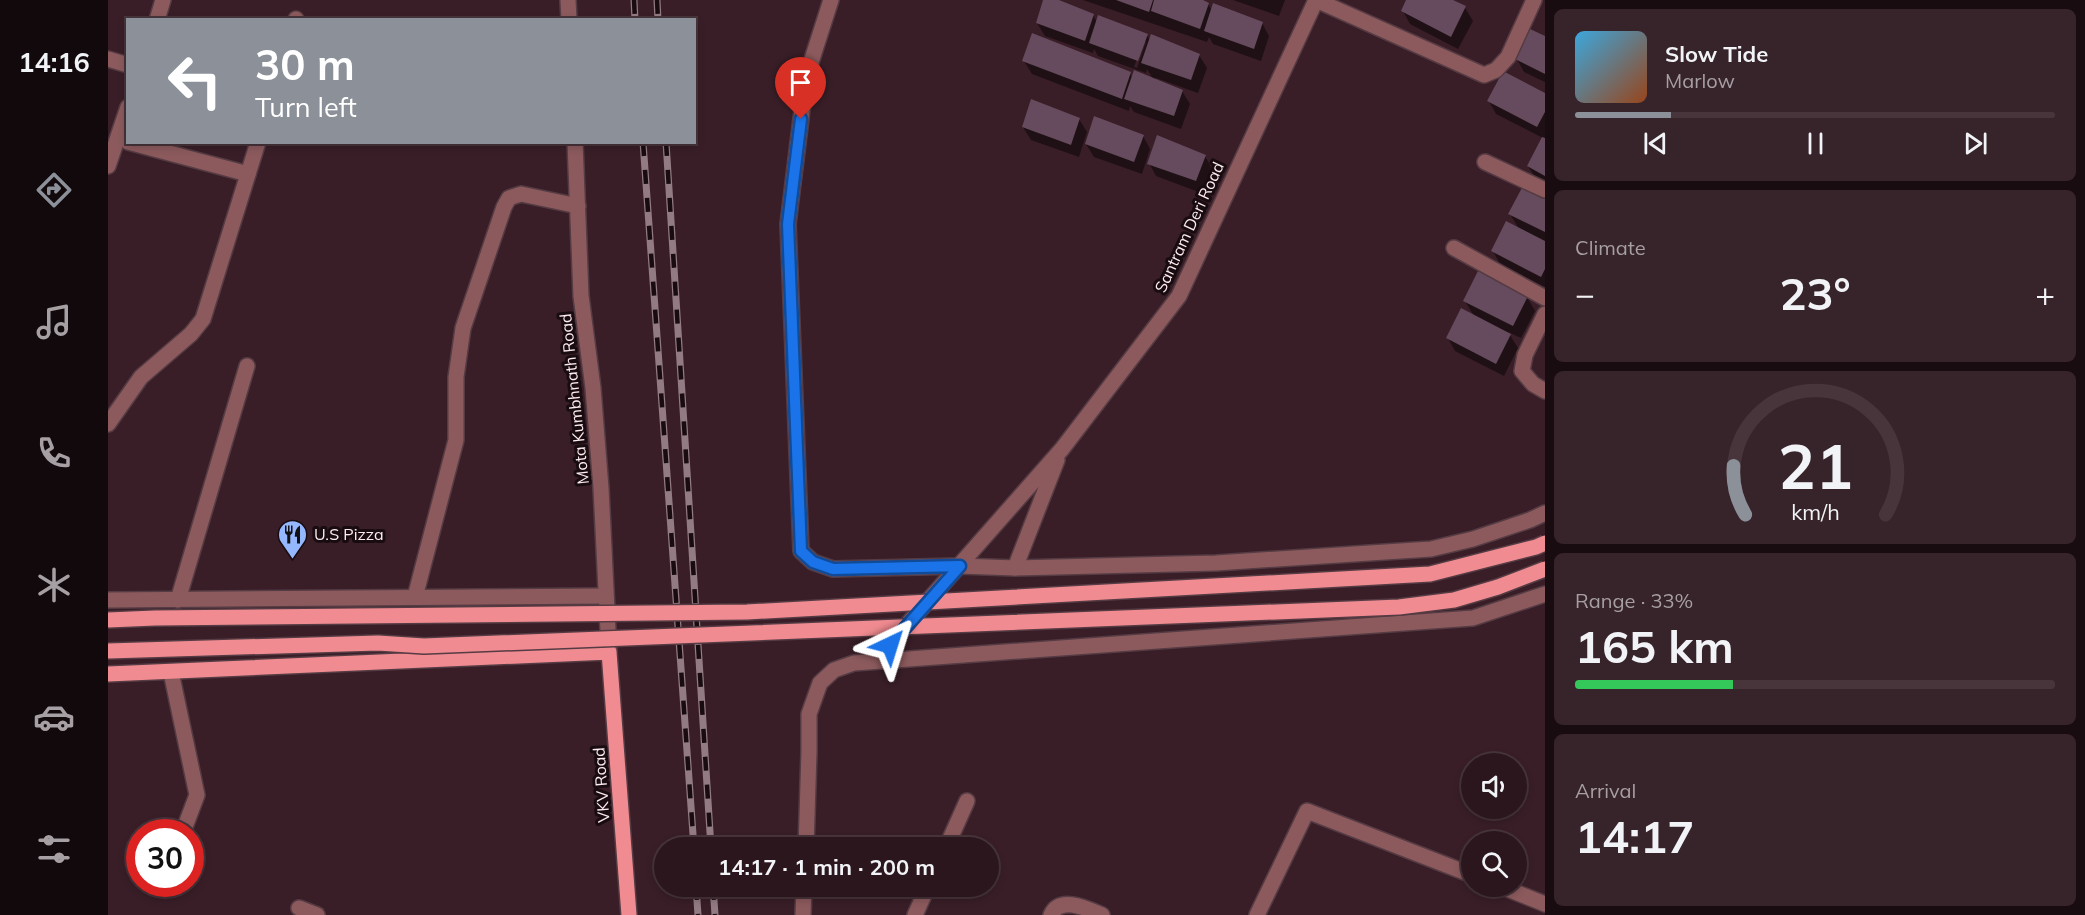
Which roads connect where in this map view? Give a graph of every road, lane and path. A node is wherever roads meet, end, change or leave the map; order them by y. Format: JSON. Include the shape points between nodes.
{"nodes":[{"id":1,"x":163,"y":0,"type":"edge"},
{"id":2,"x":568,"y":0,"type":"edge"},
{"id":3,"x":831,"y":0,"type":"edge"},
{"id":4,"x":1316,"y":0,"type":"edge"},
{"id":5,"x":1534,"y":0,"type":"edge"},
{"id":6,"x":158,"y":18,"type":"edge"},
{"id":7,"x":569,"y":18,"type":"edge"},
{"id":8,"x":108,"y":59,"type":"edge"},
{"id":9,"x":126,"y":64,"type":"edge"},
{"id":10,"x":126,"y":124,"type":"edge"},
{"id":11,"x":124,"y":141,"type":"edge"},
{"id":12,"x":135,"y":144,"type":"edge"},
{"id":13,"x":257,"y":144,"type":"edge"},
{"id":14,"x":575,"y":144,"type":"edge"},
{"id":15,"x":1485,"y":162,"type":"dead end"},
{"id":16,"x":108,"y":166,"type":"edge"},
{"id":17,"x":248,"y":174,"type":"junction"},
{"id":18,"x":1545,"y":190,"type":"edge"},
{"id":19,"x":578,"y":206,"type":"junction"},
{"id":20,"x":1454,"y":248,"type":"dead end"},
{"id":21,"x":1545,"y":298,"type":"edge"},
{"id":22,"x":1545,"y":314,"type":"edge"},
{"id":23,"x":247,"y":366,"type":"dead end"},
{"id":24,"x":1545,"y":391,"type":"edge"},
{"id":25,"x":108,"y":424,"type":"edge"},
{"id":26,"x":1062,"y":449,"type":"junction"},
{"id":27,"x":1545,"y":513,"type":"edge"},
{"id":28,"x":1545,"y":543,"type":"edge"},
{"id":29,"x":960,"y":566,"type":"junction"},
{"id":30,"x":1015,"y":568,"type":"junction"},
{"id":31,"x":1545,"y":569,"type":"edge"},
{"id":32,"x":1545,"y":594,"type":"edge"},
{"id":33,"x":606,"y":596,"type":"junction"},
{"id":34,"x":415,"y":597,"type":"junction"},
{"id":35,"x":108,"y":600,"type":"edge"},
{"id":36,"x":178,"y":600,"type":"junction"},
{"id":37,"x":108,"y":620,"type":"edge"},
{"id":38,"x":108,"y":651,"type":"edge"},
{"id":39,"x":609,"y":652,"type":"junction"},
{"id":40,"x":875,"y":661,"type":"junction"},
{"id":41,"x":171,"y":672,"type":"junction"},
{"id":42,"x":108,"y":674,"type":"edge"},
{"id":43,"x":967,"y":801,"type":"dead end"},
{"id":44,"x":188,"y":819,"type":"edge"},
{"id":45,"x":806,"y":837,"type":"edge"},
{"id":46,"x":951,"y":837,"type":"edge"},
{"id":47,"x":1461,"y":871,"type":"edge"},
{"id":48,"x":804,"y":897,"type":"edge"},
{"id":49,"x":923,"y":897,"type":"edge"},
{"id":50,"x":1527,"y":897,"type":"edge"},
{"id":51,"x":1545,"y":904,"type":"edge"},
{"id":52,"x":299,"y":908,"type":"dead end"},
{"id":53,"x":317,"y":915,"type":"edge"},
{"id":54,"x":629,"y":915,"type":"edge"},
{"id":55,"x":803,"y":915,"type":"edge"},
{"id":56,"x":915,"y":915,"type":"edge"},
{"id":57,"x":1051,"y":915,"type":"edge"},
{"id":58,"x":1102,"y":915,"type":"edge"},
{"id":59,"x":1257,"y":915,"type":"edge"}],
"edges":[{"from":1,"to":6,"type":"street"},
{"from":2,"to":7,"type":"street"},
{"from":3,"to":29,"type":"street","via":[[806,78],[788,224],[801,551],[813,562],[833,569]]},
{"from":4,"to":5,"type":"street","via":[[1484,75],[1496,70],[1508,57]]},
{"from":4,"to":26,"type":"street","name":"Santram Deri Road","via":[[1179,296]]},
{"from":8,"to":9,"type":"street"},
{"from":10,"to":11,"type":"street"},
{"from":11,"to":16,"type":"street"},
{"from":12,"to":17,"type":"street"},
{"from":13,"to":17,"type":"street"},
{"from":14,"to":19,"type":"street","name":"Mota Kumbhnath Road"},
{"from":15,"to":18,"type":"street"},
{"from":17,"to":25,"type":"street","via":[[203,319],[141,377]]},
{"from":19,"to":33,"type":"street","name":"Mota Kumbhnath Road","via":[[581,296],[593,388]]},
{"from":19,"to":34,"type":"street","via":[[521,194],[509,198],[504,207],[463,328],[456,377],[456,440]]},
{"from":20,"to":21,"type":"street"},
{"from":22,"to":24,"type":"street","via":[[1525,355],[1522,371]]},
{"from":23,"to":36,"type":"street"},
{"from":26,"to":29,"type":"street","name":"Santram Deri Road"},
{"from":26,"to":30,"type":"street","name":"Santram Deri Road"},
{"from":27,"to":30,"type":"street","via":[[1473,539],[1431,549],[1216,563]]},
{"from":28,"to":37,"type":"main road","bridge":true,"via":[[1430,574],[770,611]]},
{"from":29,"to":30,"type":"street"},
{"from":29,"to":40,"type":"street","name":"Santram Deri Road"},
{"from":31,"to":38,"type":"main road","bridge":true,"via":[[1454,600],[1399,607],[424,646],[378,643]]},
{"from":32,"to":40,"type":"street","via":[[1473,618]]},
{"from":33,"to":34,"type":"street"},
{"from":33,"to":39,"type":"street","name":"Mota Kumbhnath Road"},
{"from":34,"to":36,"type":"street"},
{"from":35,"to":36,"type":"street"},
{"from":39,"to":41,"type":"main road"},
{"from":39,"to":54,"type":"main road","name":"VKV Road"},
{"from":40,"to":45,"type":"street","via":[[834,670],[820,683],[809,714]]},
{"from":41,"to":42,"type":"main road"},
{"from":41,"to":44,"type":"street","via":[[197,795]]},
{"from":43,"to":46,"type":"street"},
{"from":47,"to":59,"type":"street","via":[[1307,812]]},
{"from":48,"to":55,"type":"street"},
{"from":49,"to":56,"type":"street"},
{"from":50,"to":51,"type":"street"},
{"from":52,"to":53,"type":"street"},
{"from":57,"to":58,"type":"street","via":[[1062,905],[1076,905]]}]}
